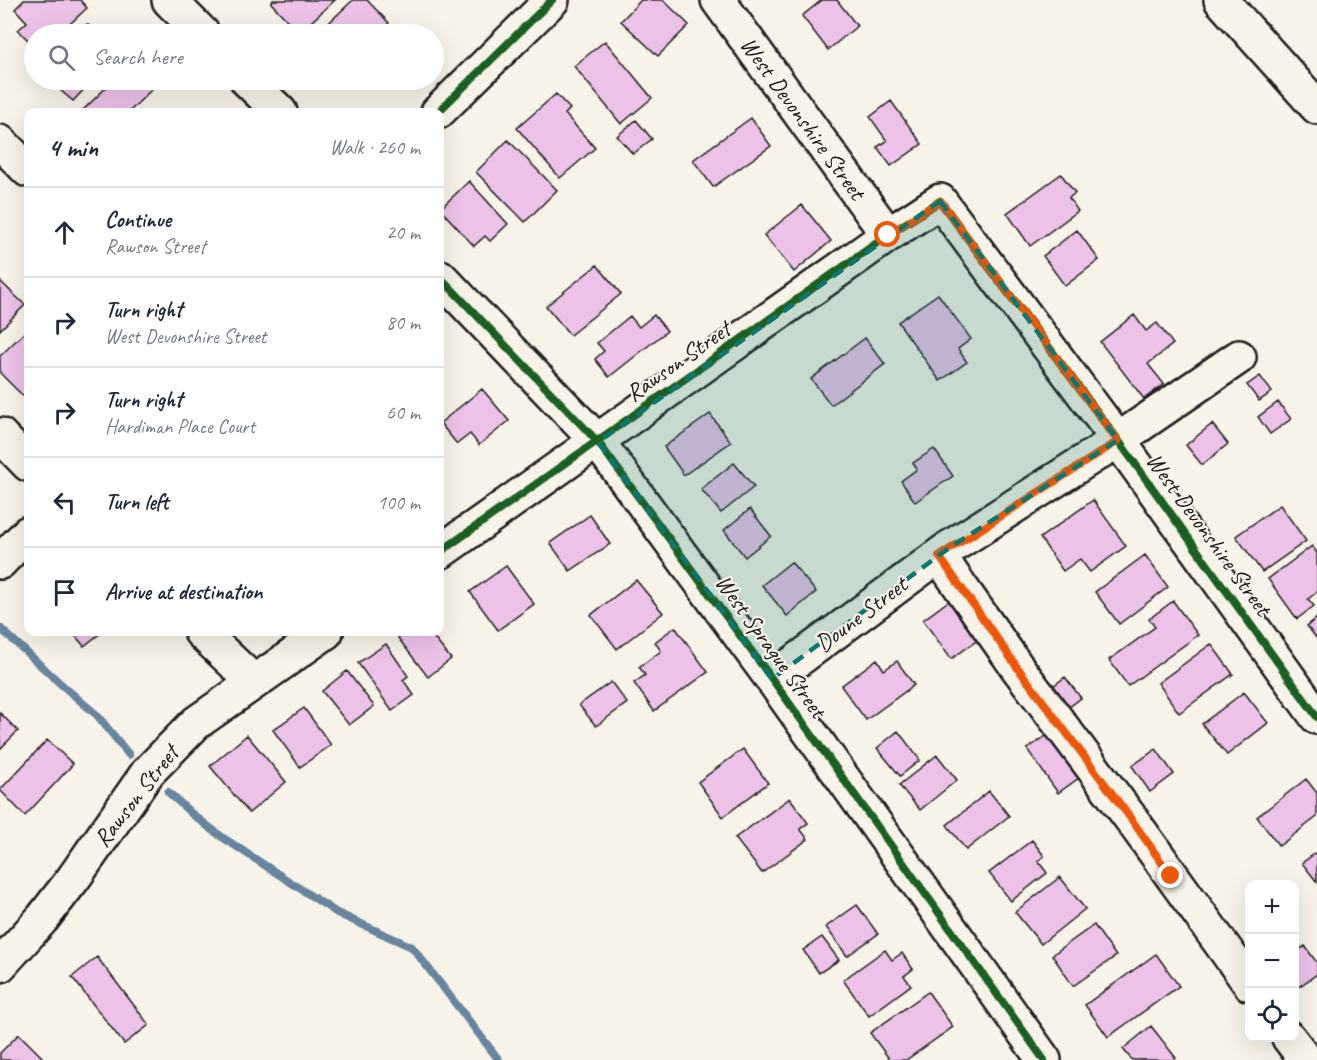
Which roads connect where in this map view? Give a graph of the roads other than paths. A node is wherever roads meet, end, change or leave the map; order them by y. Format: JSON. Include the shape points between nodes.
{"nodes":[{"id":1,"x":169,"y":0,"type":"edge"},
{"id":2,"x":552,"y":0,"type":"edge"},
{"id":3,"x":718,"y":0,"type":"edge"},
{"id":4,"x":1221,"y":0,"type":"edge"},
{"id":5,"x":193,"y":24,"type":"edge"},
{"id":6,"x":258,"y":90,"type":"edge"},
{"id":7,"x":1317,"y":107,"type":"edge"},
{"id":8,"x":276,"y":108,"type":"edge"},
{"id":9,"x":442,"y":108,"type":"edge"},
{"id":10,"x":0,"y":142,"type":"edge"},
{"id":11,"x":24,"y":166,"type":"edge"},
{"id":12,"x":940,"y":201,"type":"joint"},
{"id":13,"x":888,"y":235,"type":"junction"},
{"id":14,"x":444,"y":281,"type":"edge"},
{"id":15,"x":1239,"y":357,"type":"dead end"},
{"id":16,"x":0,"y":435,"type":"edge"},
{"id":17,"x":1118,"y":441,"type":"junction"},
{"id":18,"x":598,"y":442,"type":"junction"},
{"id":19,"x":24,"y":460,"type":"edge"},
{"id":20,"x":24,"y":537,"type":"edge"},
{"id":21,"x":444,"y":549,"type":"edge"},
{"id":22,"x":944,"y":552,"type":"junction"},
{"id":23,"x":0,"y":562,"type":"edge"},
{"id":24,"x":205,"y":636,"type":"edge"},
{"id":25,"x":320,"y":636,"type":"edge"},
{"id":26,"x":772,"y":680,"type":"junction"},
{"id":27,"x":254,"y":682,"type":"junction"},
{"id":28,"x":1317,"y":717,"type":"edge"},
{"id":29,"x":0,"y":964,"type":"edge"},
{"id":30,"x":1245,"y":977,"type":"edge"},
{"id":31,"x":1292,"y":1042,"type":"edge"},
{"id":32,"x":1044,"y":1060,"type":"edge"},
{"id":33,"x":1306,"y":1060,"type":"edge"}],
"edges":[{"from":1,"to":5,"type":"street"},
{"from":2,"to":9,"type":"street"},
{"from":3,"to":13,"type":"street","name":"West Devonshire Street"},
{"from":4,"to":7,"type":"street"},
{"from":6,"to":8,"type":"street"},
{"from":10,"to":11,"type":"street"},
{"from":12,"to":13,"type":"street","name":"Rawson Street"},
{"from":12,"to":17,"type":"street","name":"West Devonshire Street"},
{"from":13,"to":18,"type":"street","name":"Rawson Street"},
{"from":14,"to":18,"type":"street","name":"West Sprague Street"},
{"from":15,"to":17,"type":"street","name":"Doune Street"},
{"from":16,"to":19,"type":"street"},
{"from":17,"to":22,"type":"street","name":"Doune Street"},
{"from":17,"to":28,"type":"street","name":"West Devonshire Street"},
{"from":18,"to":21,"type":"street","name":"Rawson Street"},
{"from":18,"to":26,"type":"street","name":"West Sprague Street"},
{"from":20,"to":23,"type":"street"},
{"from":22,"to":26,"type":"street","name":"Doune Street"},
{"from":22,"to":30,"type":"street","via":[[1017,667]]},
{"from":24,"to":27,"type":"street"},
{"from":25,"to":27,"type":"street","name":"Rawson Street"},
{"from":26,"to":32,"type":"street","name":"West Sprague Street"},
{"from":27,"to":29,"type":"street","name":"Rawson Street","via":[[196,723],[148,772],[73,879]]},
{"from":31,"to":33,"type":"street"}]}
